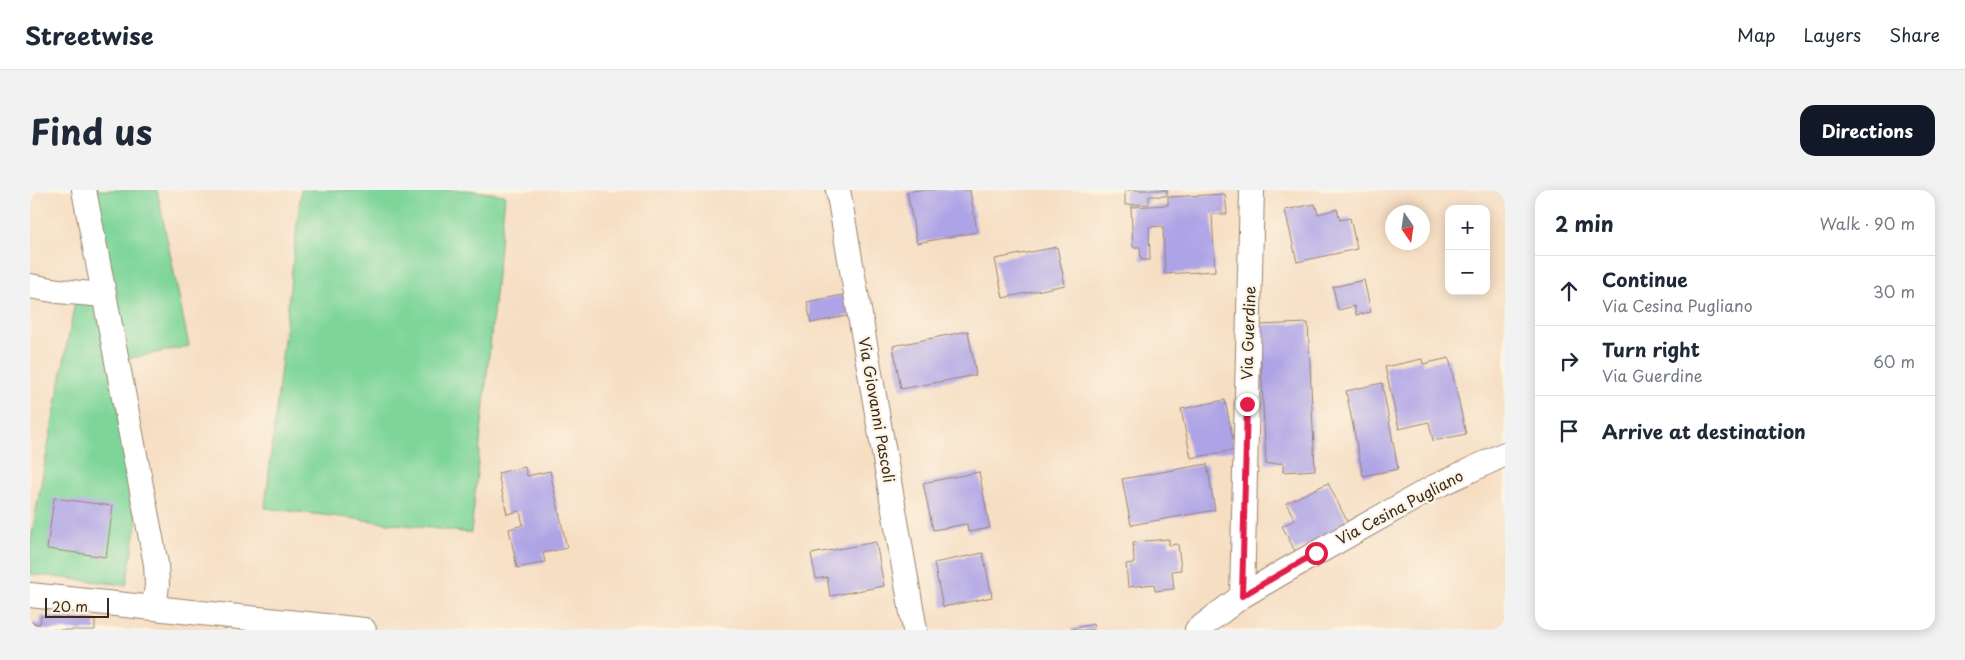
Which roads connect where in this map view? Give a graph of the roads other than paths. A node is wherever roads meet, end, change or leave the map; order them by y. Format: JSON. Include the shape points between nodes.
{"nodes":[{"id":1,"x":84,"y":190,"type":"edge"},
{"id":2,"x":838,"y":190,"type":"edge"},
{"id":3,"x":1252,"y":190,"type":"edge"},
{"id":4,"x":30,"y":286,"type":"edge"},
{"id":5,"x":104,"y":295,"type":"junction"},
{"id":6,"x":1505,"y":454,"type":"edge"},
{"id":7,"x":30,"y":595,"type":"edge"},
{"id":8,"x":1242,"y":596,"type":"junction"},
{"id":9,"x":154,"y":608,"type":"junction"},
{"id":10,"x":217,"y":622,"type":"edge"},
{"id":11,"x":364,"y":630,"type":"edge"},
{"id":12,"x":915,"y":630,"type":"edge"},
{"id":13,"x":1197,"y":630,"type":"edge"}],
"edges":[{"from":1,"to":5,"type":"street"},
{"from":2,"to":12,"type":"street","name":"Via Giovanni Pascoli"},
{"from":3,"to":8,"type":"street","name":"Via Guerdine"},
{"from":4,"to":5,"type":"street"},
{"from":5,"to":9,"type":"street","via":[[156,564]]},
{"from":6,"to":8,"type":"street","name":"Via Cesina Pugliano","via":[[1432,488]]},
{"from":7,"to":9,"type":"street"},
{"from":8,"to":13,"type":"street","name":"Via Cesina Pugliano"},
{"from":9,"to":10,"type":"street"},
{"from":10,"to":11,"type":"street"}]}
